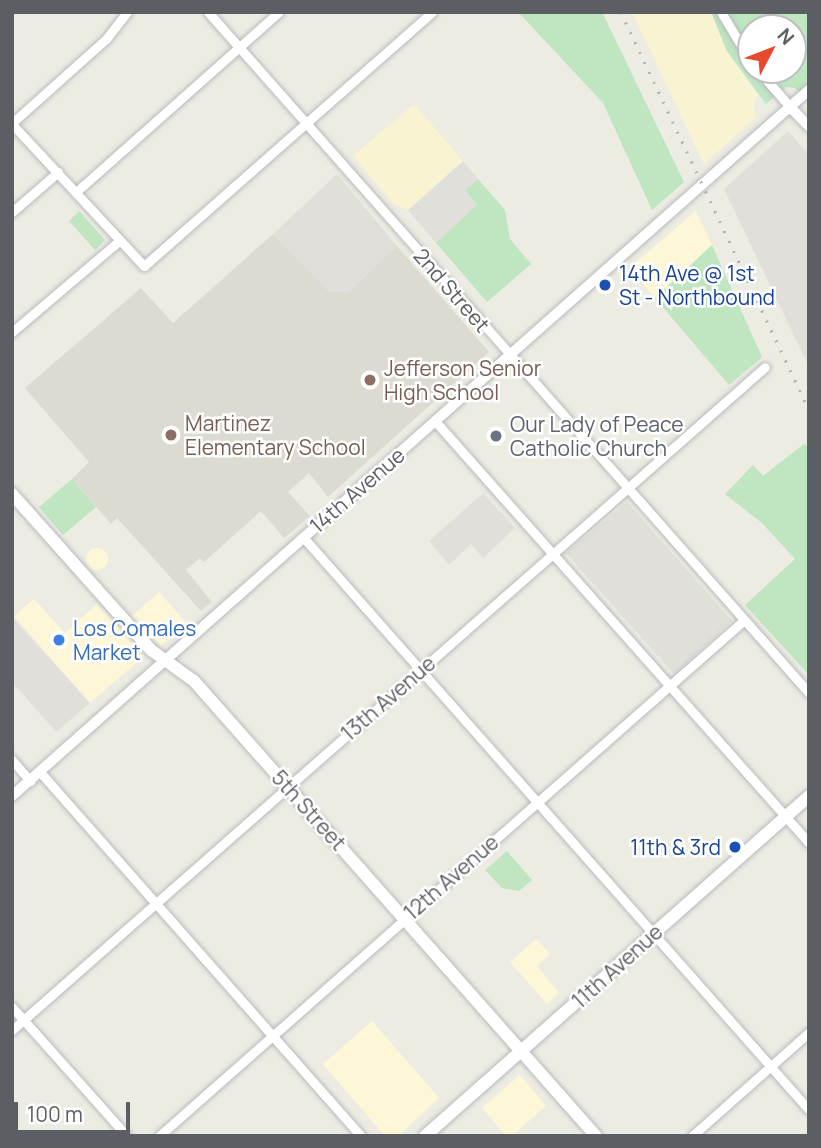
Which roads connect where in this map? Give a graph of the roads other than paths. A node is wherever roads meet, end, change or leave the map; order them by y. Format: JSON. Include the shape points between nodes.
{"nodes":[{"id":1,"x":127,"y":12,"type":"edge"},
{"id":2,"x":208,"y":12,"type":"edge"},
{"id":3,"x":279,"y":12,"type":"edge"},
{"id":4,"x":432,"y":12,"type":"edge"},
{"id":5,"x":721,"y":12,"type":"edge"},
{"id":6,"x":737,"y":39,"type":"edge"},
{"id":7,"x":239,"y":48,"type":"junction"},
{"id":8,"x":770,"y":84,"type":"edge"},
{"id":9,"x":809,"y":90,"type":"edge"},
{"id":10,"x":790,"y":107,"type":"junction"},
{"id":11,"x":12,"y":123,"type":"edge"},
{"id":12,"x":307,"y":124,"type":"junction"},
{"id":13,"x":809,"y":127,"type":"edge"},
{"id":14,"x":58,"y":172,"type":"junction"},
{"id":15,"x":76,"y":192,"type":"junction"},
{"id":16,"x":12,"y":212,"type":"edge"},
{"id":17,"x":119,"y":241,"type":"junction"},
{"id":18,"x":12,"y":332,"type":"edge"},
{"id":19,"x":510,"y":355,"type":"junction"},
{"id":20,"x":765,"y":367,"type":"dead end"},
{"id":21,"x":435,"y":421,"type":"junction"},
{"id":22,"x":626,"y":487,"type":"junction"},
{"id":23,"x":12,"y":494,"type":"edge"},
{"id":24,"x":303,"y":537,"type":"junction"},
{"id":25,"x":552,"y":553,"type":"junction"},
{"id":26,"x":744,"y":620,"type":"junction"},
{"id":27,"x":164,"y":661,"type":"junction"},
{"id":28,"x":420,"y":670,"type":"junction"},
{"id":29,"x":669,"y":686,"type":"junction"},
{"id":30,"x":809,"y":693,"type":"edge"},
{"id":31,"x":12,"y":760,"type":"edge"},
{"id":32,"x":40,"y":772,"type":"junction"},
{"id":33,"x":30,"y":780,"type":"junction"},
{"id":34,"x":288,"y":787,"type":"junction"},
{"id":35,"x":12,"y":796,"type":"edge"},
{"id":36,"x":809,"y":796,"type":"edge"},
{"id":37,"x":537,"y":802,"type":"junction"},
{"id":38,"x":786,"y":816,"type":"junction"},
{"id":39,"x":809,"y":843,"type":"edge"},
{"id":40,"x":156,"y":903,"type":"junction"},
{"id":41,"x":404,"y":918,"type":"junction"},
{"id":42,"x":654,"y":933,"type":"junction"},
{"id":43,"x":12,"y":1007,"type":"edge"},
{"id":44,"x":24,"y":1020,"type":"junction"},
{"id":45,"x":12,"y":1030,"type":"edge"},
{"id":46,"x":809,"y":1032,"type":"edge"},
{"id":47,"x":272,"y":1034,"type":"junction"},
{"id":48,"x":522,"y":1051,"type":"junction"},
{"id":49,"x":770,"y":1066,"type":"junction"},
{"id":50,"x":809,"y":1110,"type":"edge"},
{"id":51,"x":127,"y":1136,"type":"edge"},
{"id":52,"x":159,"y":1136,"type":"edge"},
{"id":53,"x":361,"y":1136,"type":"edge"},
{"id":54,"x":425,"y":1136,"type":"edge"},
{"id":55,"x":596,"y":1136,"type":"edge"},
{"id":56,"x":692,"y":1136,"type":"edge"}],
"edges":[{"from":1,"to":11,"type":"street","via":[[106,39]]},
{"from":2,"to":7,"type":"street","name":"2nd Street"},
{"from":3,"to":7,"type":"street"},
{"from":4,"to":12,"type":"street"},
{"from":5,"to":6,"type":"street"},
{"from":7,"to":12,"type":"street","name":"2nd Street"},
{"from":7,"to":15,"type":"street"},
{"from":8,"to":10,"type":"street"},
{"from":9,"to":10,"type":"street","name":"14th Avenue"},
{"from":10,"to":13,"type":"street"},
{"from":10,"to":19,"type":"street","name":"14th Avenue"},
{"from":11,"to":14,"type":"street"},
{"from":12,"to":17,"type":"street","via":[[144,266]]},
{"from":12,"to":19,"type":"street","name":"2nd Street"},
{"from":14,"to":15,"type":"street"},
{"from":14,"to":16,"type":"street"},
{"from":15,"to":17,"type":"street"},
{"from":17,"to":18,"type":"street"},
{"from":19,"to":21,"type":"street","name":"14th Avenue"},
{"from":19,"to":22,"type":"street","name":"2nd Street"},
{"from":20,"to":22,"type":"street","name":"13th Avenue"},
{"from":21,"to":24,"type":"street","name":"14th Avenue"},
{"from":21,"to":25,"type":"street"},
{"from":22,"to":25,"type":"street","name":"13th Avenue"},
{"from":22,"to":26,"type":"street","name":"2nd Street"},
{"from":23,"to":27,"type":"main road","name":"5th Street"},
{"from":24,"to":27,"type":"street","name":"14th Avenue"},
{"from":24,"to":28,"type":"street"},
{"from":25,"to":28,"type":"street","name":"13th Avenue"},
{"from":25,"to":29,"type":"street"},
{"from":26,"to":29,"type":"street","name":"12th Avenue"},
{"from":26,"to":30,"type":"street","name":"2nd Street"},
{"from":27,"to":32,"type":"street","name":"14th Avenue"},
{"from":27,"to":34,"type":"main road","name":"5th Street","via":[[194,681]]},
{"from":28,"to":34,"type":"street","name":"13th Avenue"},
{"from":28,"to":37,"type":"street"},
{"from":29,"to":37,"type":"street","name":"12th Avenue"},
{"from":29,"to":38,"type":"street"},
{"from":31,"to":33,"type":"street"},
{"from":32,"to":33,"type":"street","name":"14th Avenue"},
{"from":32,"to":40,"type":"street"},
{"from":33,"to":35,"type":"street","name":"14th Avenue"},
{"from":34,"to":40,"type":"street","name":"13th Avenue"},
{"from":34,"to":41,"type":"main road","name":"5th Street"},
{"from":36,"to":38,"type":"main road","name":"11th Avenue"},
{"from":37,"to":41,"type":"street","name":"12th Avenue"},
{"from":37,"to":42,"type":"street"},
{"from":38,"to":39,"type":"street"},
{"from":38,"to":42,"type":"main road","name":"11th Avenue"},
{"from":40,"to":44,"type":"street","name":"13th Avenue"},
{"from":40,"to":47,"type":"street"},
{"from":41,"to":47,"type":"street","name":"12th Avenue"},
{"from":41,"to":48,"type":"main road","name":"5th Street"},
{"from":42,"to":48,"type":"main road","name":"11th Avenue"},
{"from":42,"to":49,"type":"street"},
{"from":43,"to":44,"type":"street"},
{"from":44,"to":45,"type":"street","name":"13th Avenue"},
{"from":44,"to":51,"type":"street"},
{"from":46,"to":49,"type":"street"},
{"from":47,"to":52,"type":"street","name":"12th Avenue"},
{"from":47,"to":53,"type":"street"},
{"from":48,"to":54,"type":"main road","name":"11th Avenue"},
{"from":48,"to":55,"type":"main road","name":"5th Street"},
{"from":49,"to":50,"type":"street"},
{"from":49,"to":56,"type":"street"}]}
